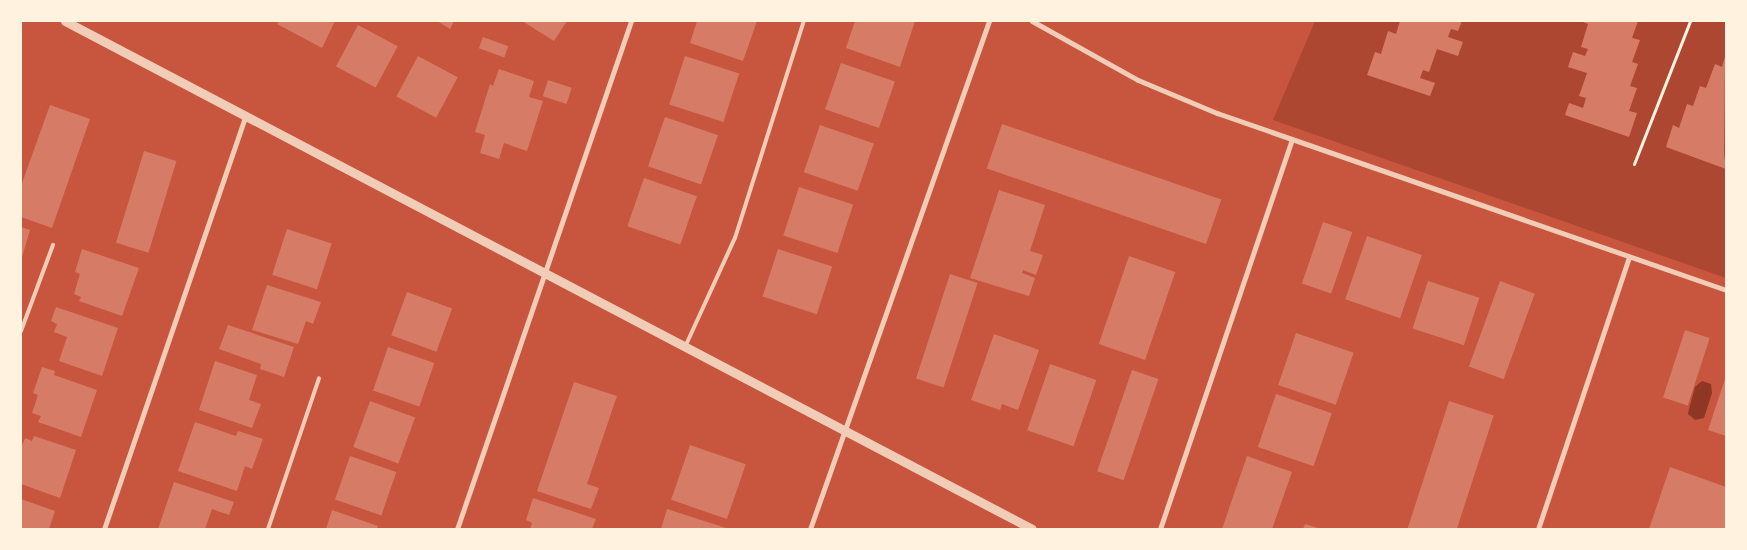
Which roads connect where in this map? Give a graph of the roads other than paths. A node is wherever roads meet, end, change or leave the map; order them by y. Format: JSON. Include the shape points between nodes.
{"nodes":[{"id":1,"x":65,"y":21,"type":"edge"},
{"id":2,"x":630,"y":21,"type":"edge"},
{"id":3,"x":804,"y":21,"type":"edge"},
{"id":4,"x":989,"y":21,"type":"edge"},
{"id":5,"x":1032,"y":21,"type":"edge"},
{"id":6,"x":245,"y":116,"type":"junction"},
{"id":7,"x":1292,"y":140,"type":"junction"},
{"id":8,"x":53,"y":245,"type":"dead end"},
{"id":9,"x":1628,"y":257,"type":"junction"},
{"id":10,"x":543,"y":272,"type":"junction"},
{"id":11,"x":1726,"y":290,"type":"edge"},
{"id":12,"x":21,"y":331,"type":"edge"},
{"id":13,"x":685,"y":346,"type":"junction"},
{"id":14,"x":319,"y":378,"type":"dead end"},
{"id":15,"x":843,"y":430,"type":"junction"},
{"id":16,"x":104,"y":529,"type":"edge"},
{"id":17,"x":268,"y":529,"type":"edge"},
{"id":18,"x":456,"y":529,"type":"edge"},
{"id":19,"x":810,"y":529,"type":"edge"},
{"id":20,"x":1032,"y":529,"type":"edge"},
{"id":21,"x":1160,"y":529,"type":"edge"},
{"id":22,"x":1538,"y":529,"type":"edge"}],
"edges":[{"from":1,"to":6,"type":"street"},
{"from":2,"to":10,"type":"street"},
{"from":3,"to":13,"type":"lane","via":[[735,238]]},
{"from":4,"to":15,"type":"street"},
{"from":5,"to":7,"type":"street","via":[[1138,80]]},
{"from":6,"to":10,"type":"street"},
{"from":6,"to":16,"type":"street"},
{"from":7,"to":9,"type":"street"},
{"from":7,"to":21,"type":"street"},
{"from":8,"to":12,"type":"lane"},
{"from":9,"to":11,"type":"street"},
{"from":9,"to":22,"type":"street"},
{"from":10,"to":13,"type":"street"},
{"from":10,"to":18,"type":"street"},
{"from":13,"to":15,"type":"street"},
{"from":14,"to":17,"type":"lane"},
{"from":15,"to":19,"type":"street"},
{"from":15,"to":20,"type":"street"}]}
